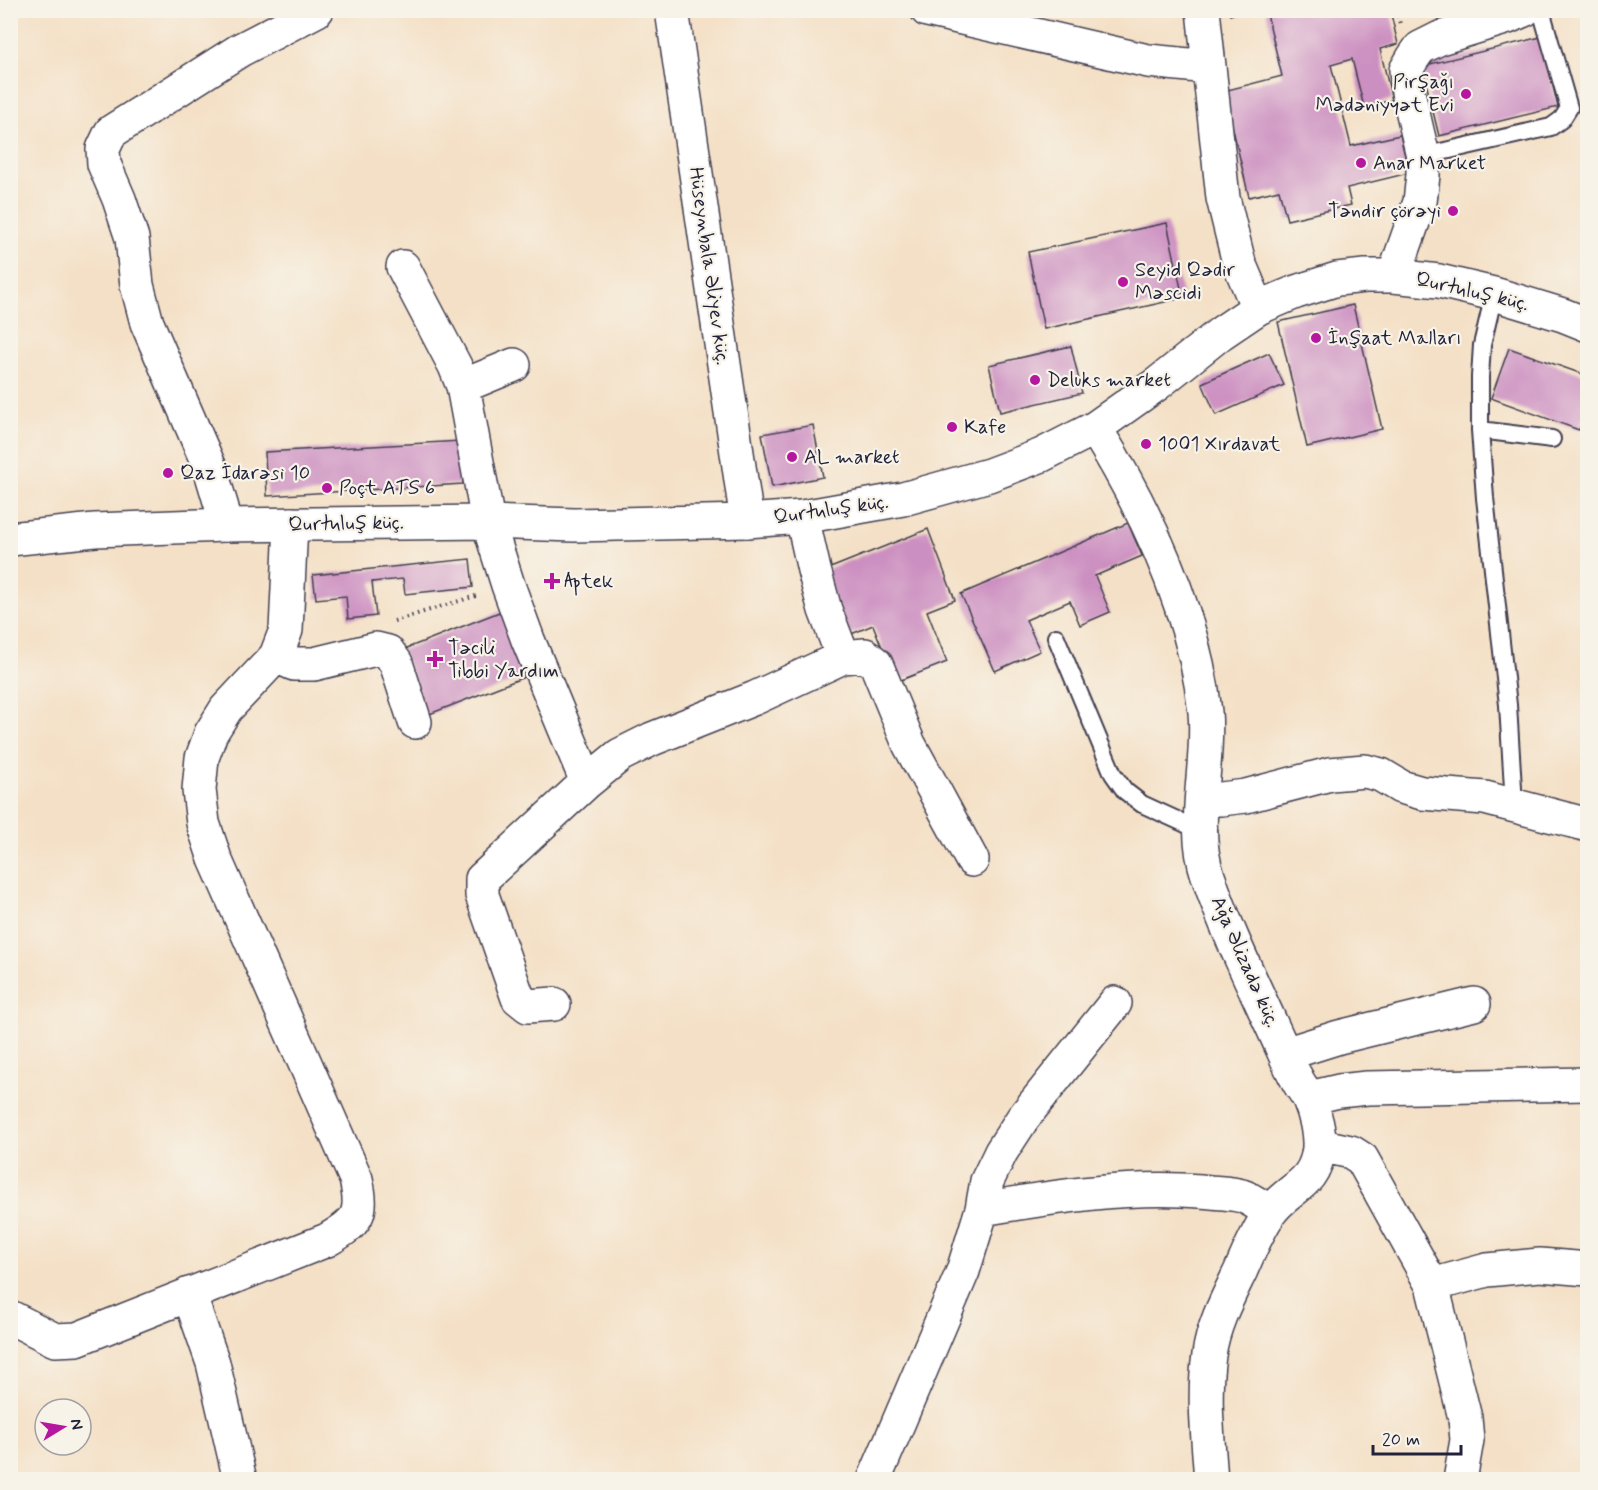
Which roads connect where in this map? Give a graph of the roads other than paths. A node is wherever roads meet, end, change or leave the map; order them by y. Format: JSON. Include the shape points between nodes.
{"nodes":[{"id":1,"x":317,"y":10,"type":"edge"},
{"id":2,"x":672,"y":10,"type":"edge"},
{"id":3,"x":927,"y":10,"type":"edge"},
{"id":4,"x":1203,"y":10,"type":"edge"},
{"id":5,"x":1524,"y":10,"type":"edge"},
{"id":6,"x":1541,"y":10,"type":"edge"},
{"id":7,"x":1209,"y":67,"type":"junction"},
{"id":8,"x":1423,"y":156,"type":"junction"},
{"id":9,"x":403,"y":267,"type":"dead end"},
{"id":10,"x":1394,"y":276,"type":"junction"},
{"id":11,"x":1494,"y":294,"type":"junction"},
{"id":12,"x":1258,"y":308,"type":"junction"},
{"id":13,"x":1587,"y":325,"type":"edge"},
{"id":14,"x":514,"y":365,"type":"dead end"},
{"id":15,"x":463,"y":386,"type":"junction"},
{"id":16,"x":1095,"y":428,"type":"junction"},
{"id":17,"x":1480,"y":430,"type":"junction"},
{"id":18,"x":1552,"y":439,"type":"dead end"},
{"id":19,"x":802,"y":517,"type":"junction"},
{"id":20,"x":747,"y":520,"type":"junction"},
{"id":21,"x":488,"y":522,"type":"junction"},
{"id":22,"x":291,"y":524,"type":"junction"},
{"id":23,"x":225,"y":525,"type":"junction"},
{"id":24,"x":10,"y":539,"type":"edge"},
{"id":25,"x":1056,"y":637,"type":"dead end"},
{"id":26,"x":276,"y":656,"type":"junction"},
{"id":27,"x":843,"y":657,"type":"junction"},
{"id":28,"x":415,"y":722,"type":"dead end"},
{"id":29,"x":587,"y":782,"type":"junction"},
{"id":30,"x":1202,"y":799,"type":"junction"},
{"id":31,"x":1514,"y":805,"type":"junction"},
{"id":32,"x":1587,"y":825,"type":"edge"},
{"id":33,"x":1201,"y":831,"type":"junction"},
{"id":34,"x":972,"y":860,"type":"dead end"},
{"id":35,"x":554,"y":1004,"type":"dead end"},
{"id":36,"x":1115,"y":1004,"type":"dead end"},
{"id":37,"x":1474,"y":1004,"type":"dead end"},
{"id":38,"x":1285,"y":1054,"type":"junction"},
{"id":39,"x":1587,"y":1084,"type":"edge"},
{"id":40,"x":1309,"y":1098,"type":"junction"},
{"id":41,"x":1319,"y":1144,"type":"junction"},
{"id":42,"x":982,"y":1209,"type":"junction"},
{"id":43,"x":1270,"y":1212,"type":"junction"},
{"id":44,"x":1587,"y":1269,"type":"edge"},
{"id":45,"x":1432,"y":1285,"type":"junction"},
{"id":46,"x":189,"y":1294,"type":"junction"},
{"id":47,"x":10,"y":1317,"type":"edge"},
{"id":48,"x":240,"y":1479,"type":"edge"},
{"id":49,"x":874,"y":1479,"type":"edge"},
{"id":50,"x":1211,"y":1479,"type":"edge"},
{"id":51,"x":1460,"y":1479,"type":"edge"}],
"edges":[{"from":1,"to":23,"type":"street","via":[[240,50],[111,132],[103,149],[104,164],[132,238],[137,285],[147,323],[210,468]]},
{"from":2,"to":20,"type":"street","name":"Hüseynbala Əliyev küç."},
{"from":3,"to":7,"type":"street","via":[[1148,61]]},
{"from":4,"to":7,"type":"street"},
{"from":5,"to":8,"type":"street","via":[[1440,38],[1420,48],[1413,58],[1406,70],[1408,92]]},
{"from":6,"to":8,"type":"lane","via":[[1569,108],[1562,119],[1551,127]]},
{"from":7,"to":12,"type":"street","via":[[1223,198],[1239,262]]},
{"from":8,"to":10,"type":"street","via":[[1420,202]]},
{"from":9,"to":15,"type":"street"},
{"from":10,"to":11,"type":"street","name":"Qurtuluş küç.","via":[[1439,281]]},
{"from":10,"to":12,"type":"street","name":"Qurtuluş küç.","via":[[1337,279]]},
{"from":11,"to":13,"type":"street","name":"Qurtuluş küç."},
{"from":11,"to":17,"type":"lane","via":[[1482,345]]},
{"from":12,"to":16,"type":"street","name":"Qurtuluş küç."},
{"from":14,"to":15,"type":"street"},
{"from":15,"to":21,"type":"street"},
{"from":16,"to":19,"type":"street","name":"Qurtuluş küç.","via":[[1042,455],[989,475],[903,499]]},
{"from":16,"to":30,"type":"street","name":"Ağa Əlizadə küç.","via":[[1141,510],[1179,599],[1205,713]]},
{"from":17,"to":18,"type":"lane"},
{"from":17,"to":31,"type":"lane","via":[[1508,705]]},
{"from":19,"to":20,"type":"street","name":"Qurtuluş küç."},
{"from":19,"to":27,"type":"street","via":[[825,610]]},
{"from":20,"to":21,"type":"street","name":"Qurtuluş küç.","via":[[574,525]]},
{"from":21,"to":22,"type":"street","name":"Qurtuluş küç."},
{"from":21,"to":29,"type":"street","via":[[528,640]]},
{"from":22,"to":23,"type":"street","name":"Qurtuluş küç."},
{"from":22,"to":26,"type":"street","via":[[286,630]]},
{"from":23,"to":24,"type":"street","name":"Qurtuluş küç.","via":[[95,530]]},
{"from":25,"to":33,"type":"lane","via":[[1113,774],[1142,804]]},
{"from":26,"to":28,"type":"street","via":[[294,664],[314,664],[376,649],[388,652],[396,663]]},
{"from":26,"to":46,"type":"street","via":[[226,709],[211,733],[202,758],[198,790],[203,823],[215,859],[356,1179],[360,1200],[357,1217],[327,1240]]},
{"from":27,"to":29,"type":"street","via":[[652,739],[620,755]]},
{"from":27,"to":34,"type":"street","via":[[865,655],[876,664],[909,744]]},
{"from":29,"to":35,"type":"street","via":[[482,879],[482,894],[518,998],[528,1006]]},
{"from":30,"to":31,"type":"street","via":[[1246,796],[1330,774],[1365,771],[1422,793],[1485,798]]},
{"from":30,"to":33,"type":"street","name":"Ağa Əlizadə küç."},
{"from":31,"to":32,"type":"street"},
{"from":33,"to":38,"type":"street","name":"Ağa Əlizadə küç.","via":[[1206,873]]},
{"from":36,"to":42,"type":"street","via":[[1023,1118],[987,1181]]},
{"from":37,"to":38,"type":"street"},
{"from":38,"to":40,"type":"street","name":"Ağa Əlizadə küç."},
{"from":39,"to":40,"type":"street","via":[[1367,1088]]},
{"from":40,"to":41,"type":"street","name":"Ağa Əlizadə küç."},
{"from":41,"to":43,"type":"street","name":"Ağa Əlizadə küç.","via":[[1316,1164],[1307,1179]]},
{"from":41,"to":45,"type":"street","via":[[1362,1159]]},
{"from":42,"to":43,"type":"street","via":[[1101,1193],[1179,1190],[1242,1196]]},
{"from":42,"to":49,"type":"street","via":[[963,1271]]},
{"from":43,"to":50,"type":"street","name":"Ağa Əlizadə küç.","via":[[1221,1311],[1209,1353],[1206,1409]]},
{"from":44,"to":45,"type":"street","via":[[1540,1265],[1487,1270]]},
{"from":45,"to":51,"type":"street","via":[[1464,1418],[1467,1440]]},
{"from":46,"to":47,"type":"street","via":[[77,1339],[55,1340]]},
{"from":46,"to":48,"type":"street","via":[[213,1363]]}]}
